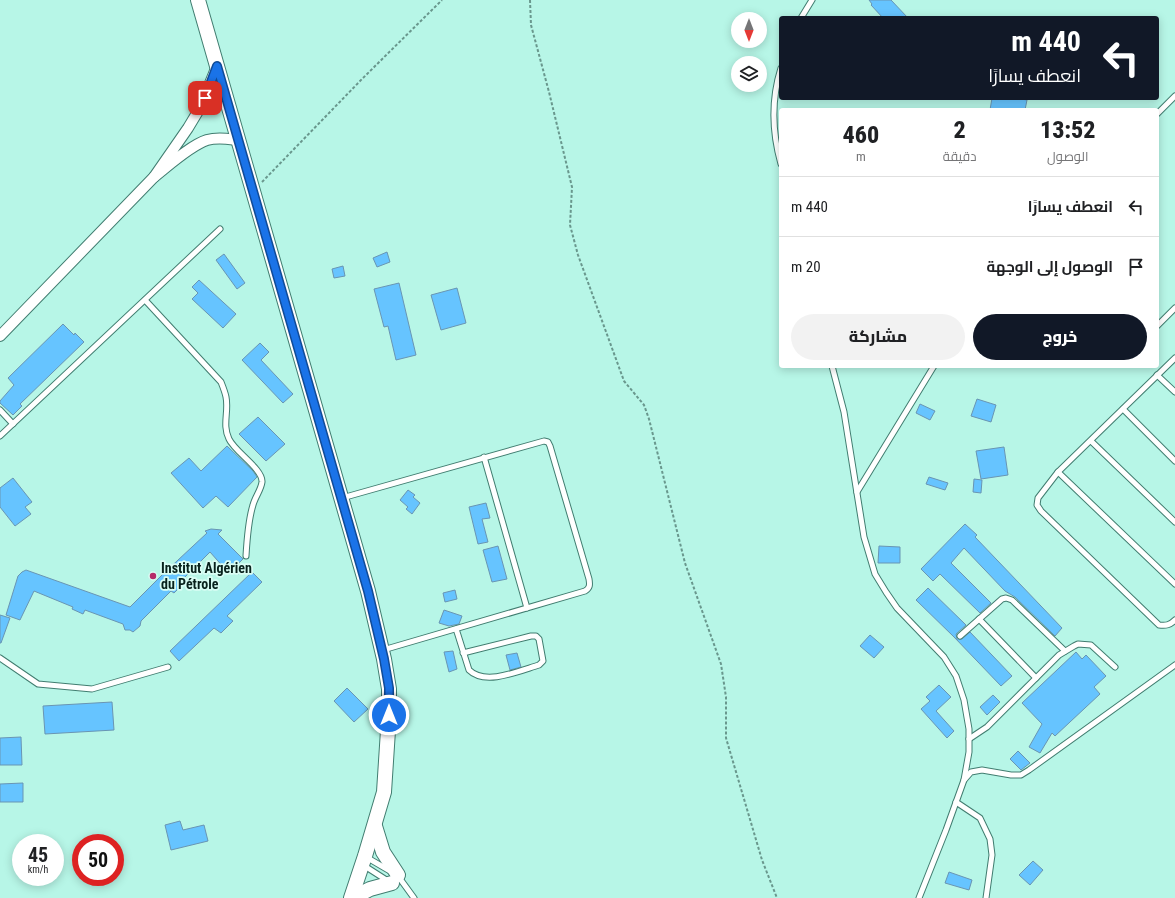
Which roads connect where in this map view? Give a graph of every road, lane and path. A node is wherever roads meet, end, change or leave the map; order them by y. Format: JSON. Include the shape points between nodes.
{"nodes":[{"id":1,"x":198,"y":0,"type":"edge"},
{"id":2,"x":442,"y":0,"type":"edge"},
{"id":3,"x":530,"y":0,"type":"edge"},
{"id":4,"x":812,"y":0,"type":"edge"},
{"id":5,"x":802,"y":16,"type":"edge"},
{"id":6,"x":217,"y":66,"type":"junction"},
{"id":7,"x":779,"y":77,"type":"edge"},
{"id":8,"x":1175,"y":96,"type":"edge"},
{"id":9,"x":1159,"y":112,"type":"edge"},
{"id":10,"x":238,"y":140,"type":"junction"},
{"id":11,"x":779,"y":157,"type":"edge"},
{"id":12,"x":154,"y":177,"type":"junction"},
{"id":13,"x":253,"y":191,"type":"junction"},
{"id":14,"x":220,"y":229,"type":"dead end"},
{"id":15,"x":144,"y":300,"type":"junction"},
{"id":16,"x":1175,"y":308,"type":"edge"},
{"id":17,"x":1159,"y":324,"type":"edge"},
{"id":18,"x":0,"y":336,"type":"edge"},
{"id":19,"x":1175,"y":358,"type":"edge"},
{"id":20,"x":833,"y":368,"type":"edge"},
{"id":21,"x":933,"y":368,"type":"edge"},
{"id":22,"x":1157,"y":375,"type":"junction"},
{"id":23,"x":1175,"y":392,"type":"edge"},
{"id":24,"x":1123,"y":409,"type":"junction"},
{"id":25,"x":0,"y":410,"type":"edge"},
{"id":26,"x":13,"y":424,"type":"junction"},
{"id":27,"x":0,"y":436,"type":"edge"},
{"id":28,"x":1091,"y":441,"type":"junction"},
{"id":29,"x":484,"y":457,"type":"junction"},
{"id":30,"x":1175,"y":460,"type":"edge"},
{"id":31,"x":1058,"y":472,"type":"junction"},
{"id":32,"x":857,"y":492,"type":"junction"},
{"id":33,"x":341,"y":498,"type":"junction"},
{"id":34,"x":1175,"y":522,"type":"edge"},
{"id":35,"x":246,"y":556,"type":"dead end"},
{"id":36,"x":1175,"y":584,"type":"edge"},
{"id":37,"x":527,"y":608,"type":"junction"},
{"id":38,"x":979,"y":618,"type":"junction"},
{"id":39,"x":1175,"y":620,"type":"edge"},
{"id":40,"x":456,"y":629,"type":"junction"},
{"id":41,"x":960,"y":636,"type":"dead end"},
{"id":42,"x":382,"y":650,"type":"junction"},
{"id":43,"x":1065,"y":651,"type":"junction"},
{"id":44,"x":464,"y":653,"type":"junction"},
{"id":45,"x":0,"y":658,"type":"edge"},
{"id":46,"x":1175,"y":665,"type":"edge"},
{"id":47,"x":168,"y":667,"type":"dead end"},
{"id":48,"x":1115,"y":667,"type":"dead end"},
{"id":49,"x":1036,"y":678,"type":"junction"},
{"id":50,"x":969,"y":739,"type":"junction"},
{"id":51,"x":964,"y":780,"type":"junction"},
{"id":52,"x":956,"y":802,"type":"junction"},
{"id":53,"x":375,"y":826,"type":"junction"},
{"id":54,"x":364,"y":861,"type":"junction"},
{"id":55,"x":398,"y":881,"type":"junction"},
{"id":56,"x":352,"y":898,"type":"edge"},
{"id":57,"x":414,"y":898,"type":"edge"},
{"id":58,"x":777,"y":898,"type":"edge"},
{"id":59,"x":919,"y":898,"type":"edge"},
{"id":60,"x":986,"y":898,"type":"edge"}],
"edges":[{"from":1,"to":6,"type":"main road"},
{"from":2,"to":13,"type":"path"},
{"from":3,"to":58,"type":"path","via":[[531,24],[572,186],[570,225],[578,255],[624,381],[644,405],[649,419],[685,563],[721,664],[726,698],[726,738],[762,860]]},
{"from":4,"to":5,"type":"lane"},
{"from":6,"to":10,"type":"main road"},
{"from":6,"to":12,"type":"street","via":[[200,108]]},
{"from":7,"to":11,"type":"lane","via":[[773,120]]},
{"from":8,"to":9,"type":"lane"},
{"from":10,"to":12,"type":"street","via":[[208,140],[195,146]]},
{"from":10,"to":13,"type":"main road"},
{"from":12,"to":18,"type":"street"},
{"from":13,"to":33,"type":"main road"},
{"from":14,"to":15,"type":"lane"},
{"from":15,"to":26,"type":"lane"},
{"from":15,"to":35,"type":"lane","via":[[221,382],[226,398],[225,426],[229,439],[262,479],[253,505]]},
{"from":16,"to":17,"type":"lane"},
{"from":19,"to":22,"type":"lane"},
{"from":20,"to":32,"type":"lane","via":[[844,412]]},
{"from":21,"to":32,"type":"lane"},
{"from":22,"to":23,"type":"lane"},
{"from":22,"to":24,"type":"lane"},
{"from":24,"to":28,"type":"lane"},
{"from":24,"to":30,"type":"lane"},
{"from":25,"to":26,"type":"lane"},
{"from":26,"to":27,"type":"lane"},
{"from":28,"to":31,"type":"lane"},
{"from":28,"to":34,"type":"lane"},
{"from":29,"to":33,"type":"lane"},
{"from":29,"to":37,"type":"lane"},
{"from":29,"to":37,"type":"lane","via":[[539,441],[548,442],[589,579],[590,584],[585,591]]},
{"from":31,"to":36,"type":"lane"},
{"from":31,"to":39,"type":"lane","via":[[1038,498],[1037,505],[1040,511],[1159,625],[1164,626]]},
{"from":32,"to":50,"type":"lane","via":[[864,537],[875,574],[897,608],[944,657],[956,676],[964,700]]},
{"from":33,"to":42,"type":"main road"},
{"from":37,"to":40,"type":"lane"},
{"from":38,"to":41,"type":"lane"},
{"from":38,"to":43,"type":"lane","via":[[1002,599],[1012,600]]},
{"from":38,"to":49,"type":"lane"},
{"from":40,"to":42,"type":"lane"},
{"from":40,"to":44,"type":"lane"},
{"from":42,"to":53,"type":"main road","via":[[389,688],[389,715],[384,792]]},
{"from":43,"to":48,"type":"lane","via":[[1078,644],[1091,645]]},
{"from":43,"to":49,"type":"lane"},
{"from":44,"to":44,"type":"lane","via":[[536,636],[544,661],[539,665],[487,678],[479,677],[469,670]]},
{"from":45,"to":47,"type":"lane","via":[[38,684],[92,688]]},
{"from":46,"to":51,"type":"lane","via":[[1021,775],[982,770],[971,772]]},
{"from":49,"to":50,"type":"lane","via":[[987,727]]},
{"from":50,"to":51,"type":"lane"},
{"from":51,"to":52,"type":"lane"},
{"from":52,"to":59,"type":"lane"},
{"from":52,"to":60,"type":"lane","via":[[980,818],[990,838],[992,855]]},
{"from":53,"to":54,"type":"main road"},
{"from":53,"to":55,"type":"main road","via":[[383,852]]},
{"from":54,"to":55,"type":"lane"},
{"from":54,"to":55,"type":"lane"},
{"from":54,"to":56,"type":"main road"},
{"from":55,"to":56,"type":"main road","via":[[370,889]]},
{"from":55,"to":57,"type":"lane"}]}
